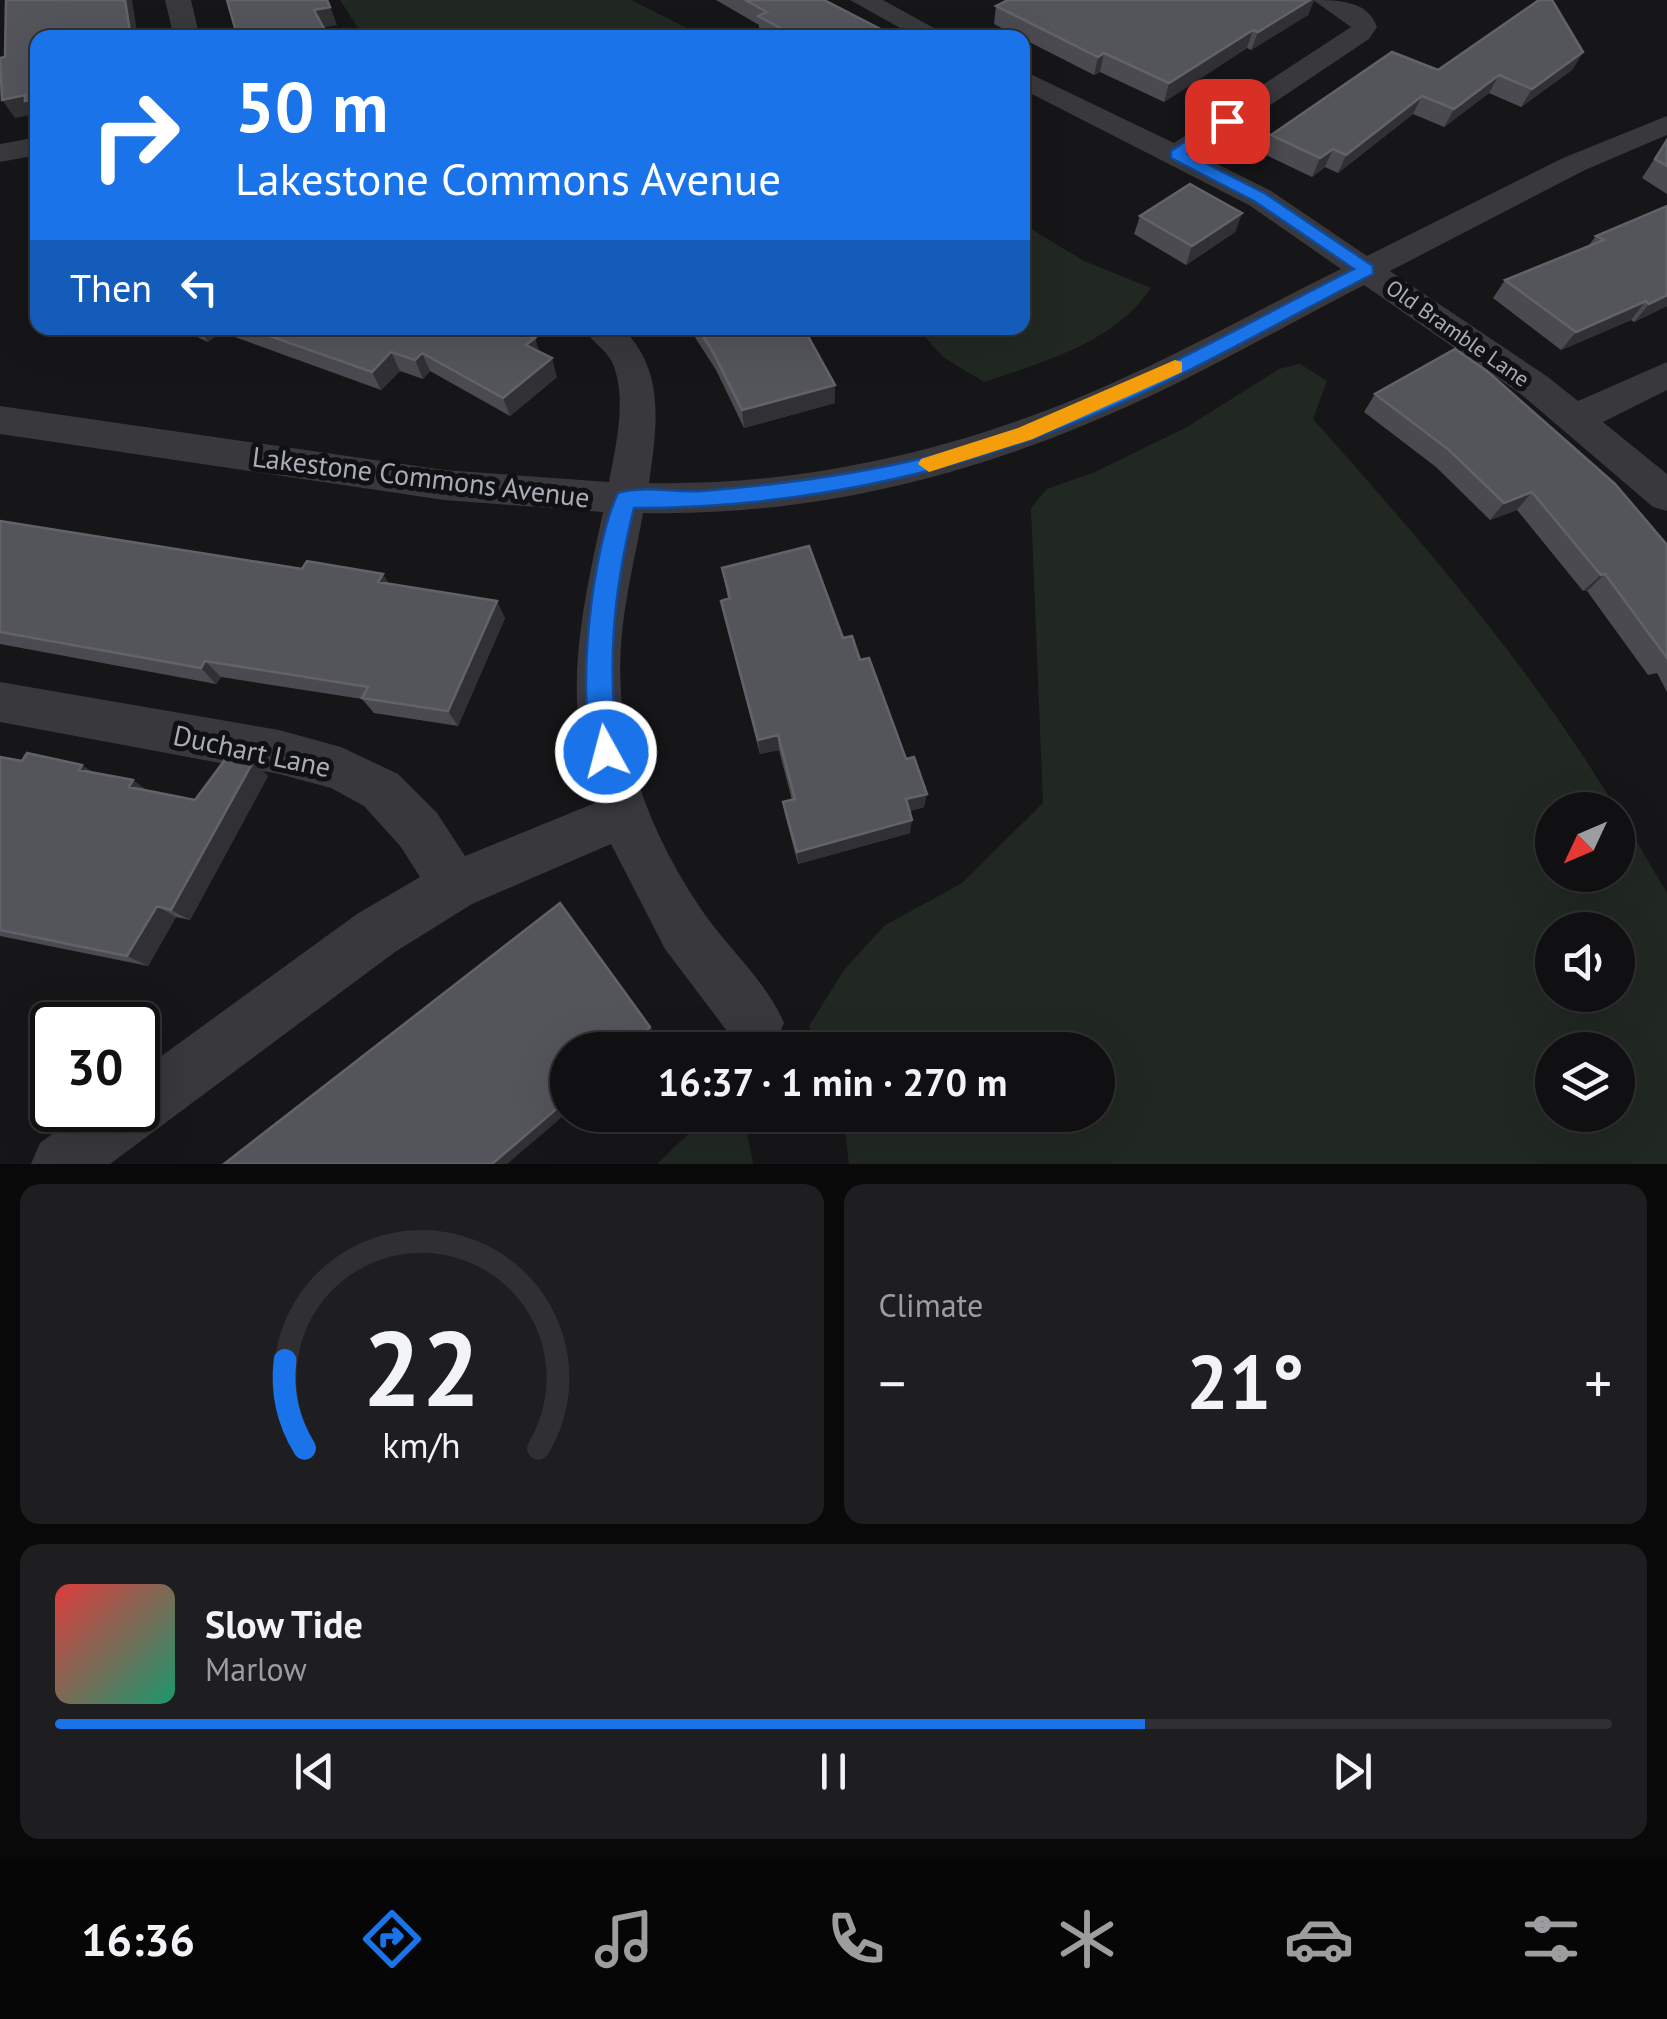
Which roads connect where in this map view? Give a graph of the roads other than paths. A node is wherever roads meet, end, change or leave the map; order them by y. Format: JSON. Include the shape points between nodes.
{"nodes":[{"id":1,"x":178,"y":0,"type":"edge"},
{"id":2,"x":863,"y":0,"type":"edge"},
{"id":3,"x":1326,"y":0,"type":"edge"},
{"id":4,"x":185,"y":30,"type":"edge"},
{"id":5,"x":923,"y":30,"type":"edge"},
{"id":6,"x":1030,"y":82,"type":"edge"},
{"id":7,"x":1667,"y":126,"type":"edge"},
{"id":8,"x":30,"y":147,"type":"edge"},
{"id":9,"x":0,"y":153,"type":"edge"},
{"id":10,"x":1177,"y":154,"type":"junction"},
{"id":11,"x":1367,"y":270,"type":"junction"},
{"id":12,"x":606,"y":335,"type":"edge"},
{"id":13,"x":1667,"y":375,"type":"edge"},
{"id":14,"x":1577,"y":418,"type":"junction"},
{"id":15,"x":0,"y":420,"type":"edge"},
{"id":16,"x":1667,"y":496,"type":"edge"},
{"id":17,"x":625,"y":499,"type":"junction"},
{"id":18,"x":0,"y":702,"type":"edge"},
{"id":19,"x":622,"y":815,"type":"junction"},
{"id":20,"x":454,"y":886,"type":"junction"},
{"id":21,"x":756,"y":1023,"type":"dead end"},
{"id":22,"x":160,"y":1091,"type":"edge"},
{"id":23,"x":105,"y":1132,"type":"edge"},
{"id":24,"x":61,"y":1164,"type":"edge"}],
"edges":[{"from":1,"to":4,"type":"street"},
{"from":2,"to":5,"type":"street"},
{"from":3,"to":10,"type":"street","via":[[1362,20],[1360,32]]},
{"from":6,"to":10,"type":"street","name":"Old Bramble Lane"},
{"from":7,"to":11,"type":"street","name":"Lakestone Commons Avenue","via":[[1574,164]]},
{"from":8,"to":9,"type":"street"},
{"from":10,"to":11,"type":"street","name":"Old Bramble Lane","via":[[1260,198]]},
{"from":11,"to":14,"type":"street","name":"Old Bramble Lane"},
{"from":11,"to":17,"type":"street","name":"Lakestone Commons Avenue","via":[[1122,394],[930,464],[808,489]]},
{"from":12,"to":17,"type":"street","via":[[631,363],[637,387]]},
{"from":13,"to":14,"type":"street"},
{"from":14,"to":16,"type":"street","name":"Old Bramble Lane"},
{"from":15,"to":17,"type":"street","name":"Lakestone Commons Avenue","via":[[444,485]]},
{"from":17,"to":19,"type":"street","via":[[600,634],[598,690]]},
{"from":18,"to":20,"type":"street","name":"Duchart Lane","via":[[341,769],[381,790],[419,830]]},
{"from":19,"to":20,"type":"street"},
{"from":19,"to":21,"type":"street","via":[[700,959]]},
{"from":20,"to":22,"type":"street","via":[[376,933]]},
{"from":23,"to":24,"type":"street"}]}
